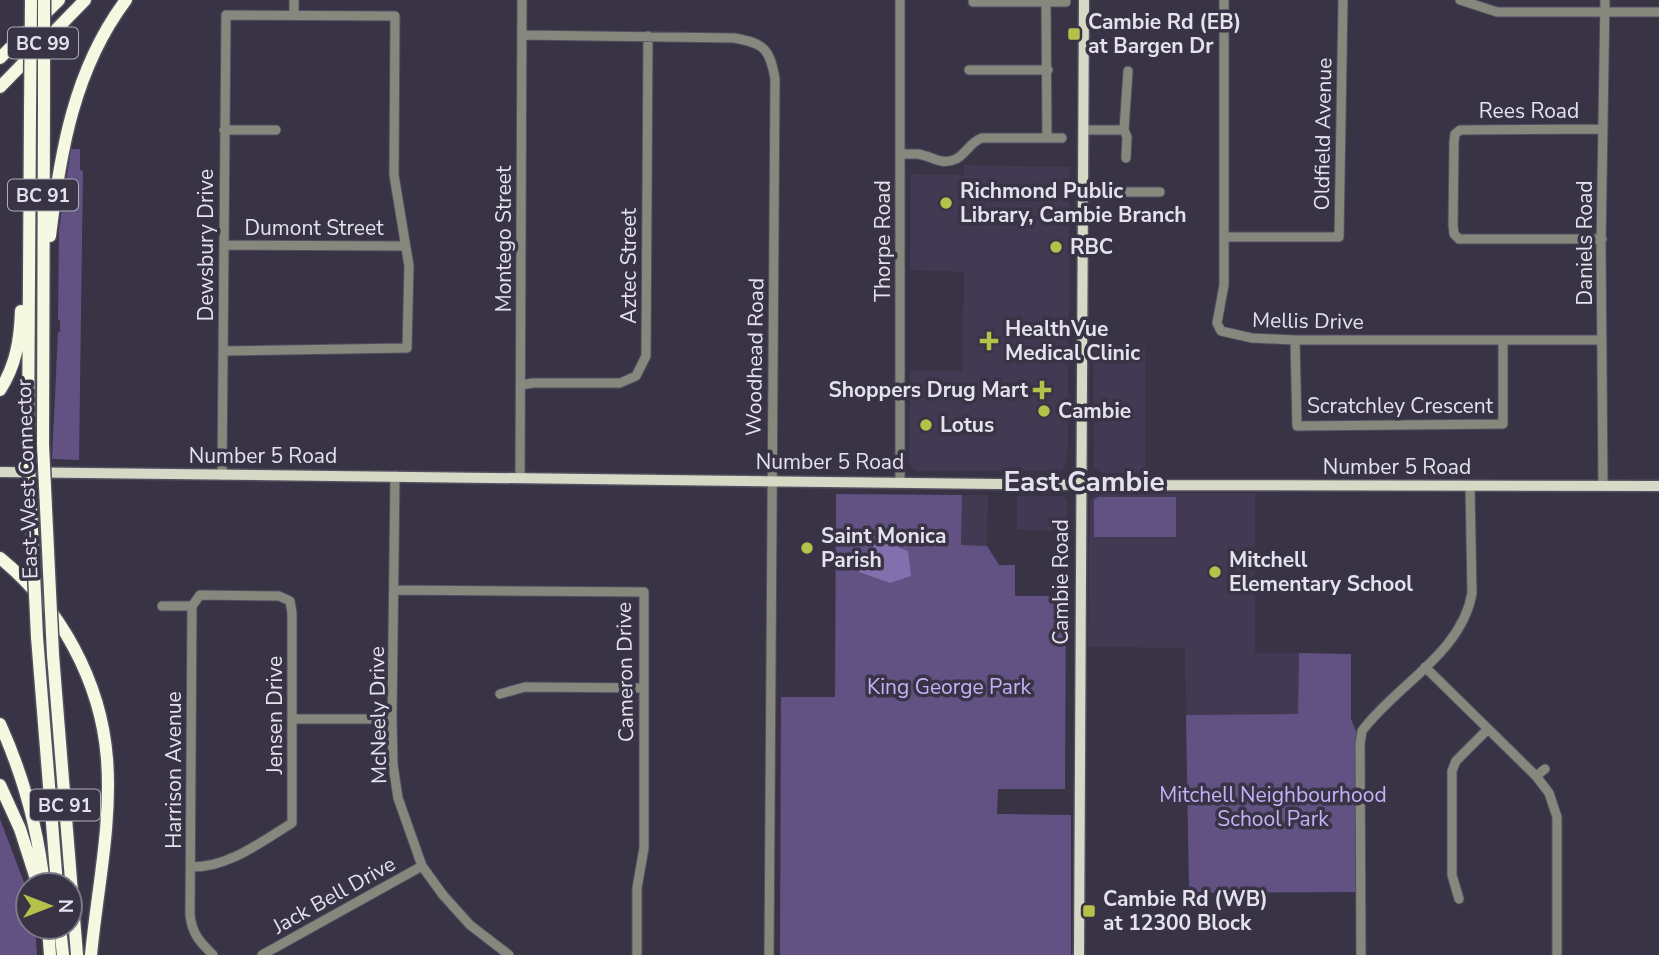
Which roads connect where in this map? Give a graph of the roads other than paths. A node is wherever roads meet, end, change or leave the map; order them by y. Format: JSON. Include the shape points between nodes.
{"nodes":[{"id":1,"x":31,"y":0,"type":"edge"},
{"id":2,"x":44,"y":0,"type":"edge"},
{"id":3,"x":59,"y":0,"type":"edge"},
{"id":4,"x":85,"y":0,"type":"edge"},
{"id":5,"x":126,"y":0,"type":"edge"},
{"id":6,"x":294,"y":0,"type":"edge"},
{"id":7,"x":522,"y":0,"type":"edge"},
{"id":8,"x":900,"y":0,"type":"edge"},
{"id":9,"x":1084,"y":0,"type":"edge"},
{"id":10,"x":1224,"y":0,"type":"edge"},
{"id":11,"x":1343,"y":0,"type":"edge"},
{"id":12,"x":1460,"y":0,"type":"edge"},
{"id":13,"x":1605,"y":0,"type":"edge"},
{"id":14,"x":973,"y":2,"type":"dead end"},
{"id":15,"x":1046,"y":2,"type":"junction"},
{"id":16,"x":1066,"y":2,"type":"dead end"},
{"id":17,"x":1659,"y":12,"type":"edge"},
{"id":18,"x":1604,"y":13,"type":"junction"},
{"id":19,"x":294,"y":15,"type":"junction"},
{"id":20,"x":522,"y":35,"type":"junction"},
{"id":21,"x":648,"y":36,"type":"junction"},
{"id":22,"x":0,"y":58,"type":"edge"},
{"id":23,"x":969,"y":70,"type":"dead end"},
{"id":24,"x":1048,"y":70,"type":"junction"},
{"id":25,"x":1128,"y":71,"type":"dead end"},
{"id":26,"x":0,"y":86,"type":"edge"},
{"id":27,"x":1603,"y":129,"type":"junction"},
{"id":28,"x":224,"y":130,"type":"junction"},
{"id":29,"x":1083,"y":130,"type":"junction"},
{"id":30,"x":1124,"y":130,"type":"junction"},
{"id":31,"x":276,"y":131,"type":"dead end"},
{"id":32,"x":1047,"y":138,"type":"junction"},
{"id":33,"x":1062,"y":138,"type":"dead end"},
{"id":34,"x":30,"y":139,"type":"junction"},
{"id":35,"x":901,"y":154,"type":"junction"},
{"id":36,"x":1126,"y":158,"type":"dead end"},
{"id":37,"x":1083,"y":192,"type":"junction"},
{"id":38,"x":1160,"y":192,"type":"dead end"},
{"id":39,"x":1224,"y":237,"type":"junction"},
{"id":40,"x":1602,"y":239,"type":"junction"},
{"id":41,"x":223,"y":245,"type":"junction"},
{"id":42,"x":404,"y":246,"type":"junction"},
{"id":43,"x":43,"y":292,"type":"junction"},
{"id":44,"x":1295,"y":340,"type":"junction"},
{"id":45,"x":1503,"y":340,"type":"junction"},
{"id":46,"x":1602,"y":340,"type":"junction"},
{"id":47,"x":223,"y":351,"type":"junction"},
{"id":48,"x":521,"y":385,"type":"junction"},
{"id":49,"x":0,"y":390,"type":"edge"},
{"id":50,"x":0,"y":472,"type":"edge"},
{"id":51,"x":222,"y":475,"type":"junction"},
{"id":52,"x":395,"y":476,"type":"junction"},
{"id":53,"x":520,"y":477,"type":"junction"},
{"id":54,"x":771,"y":481,"type":"junction"},
{"id":55,"x":900,"y":482,"type":"junction"},
{"id":56,"x":1080,"y":485,"type":"junction"},
{"id":57,"x":1603,"y":486,"type":"junction"},
{"id":58,"x":1659,"y":486,"type":"edge"},
{"id":59,"x":1470,"y":487,"type":"junction"},
{"id":60,"x":0,"y":558,"type":"edge"},
{"id":61,"x":394,"y":590,"type":"junction"},
{"id":62,"x":162,"y":606,"type":"dead end"},
{"id":63,"x":192,"y":606,"type":"junction"},
{"id":64,"x":1425,"y":667,"type":"junction"},
{"id":65,"x":644,"y":688,"type":"junction"},
{"id":66,"x":500,"y":694,"type":"dead end"},
{"id":67,"x":292,"y":719,"type":"junction"},
{"id":68,"x":392,"y":719,"type":"junction"},
{"id":69,"x":0,"y":724,"type":"edge"},
{"id":70,"x":1488,"y":729,"type":"junction"},
{"id":71,"x":1545,"y":769,"type":"dead end"},
{"id":72,"x":1536,"y":776,"type":"junction"},
{"id":73,"x":0,"y":785,"type":"edge"},
{"id":74,"x":422,"y":866,"type":"junction"},
{"id":75,"x":192,"y":867,"type":"junction"},
{"id":76,"x":34,"y":871,"type":"edge"},
{"id":77,"x":42,"y":871,"type":"edge"},
{"id":78,"x":56,"y":871,"type":"edge"},
{"id":79,"x":1459,"y":899,"type":"dead end"},
{"id":80,"x":77,"y":955,"type":"edge"},
{"id":81,"x":91,"y":955,"type":"edge"},
{"id":82,"x":213,"y":955,"type":"edge"},
{"id":83,"x":262,"y":955,"type":"edge"},
{"id":84,"x":509,"y":955,"type":"edge"},
{"id":85,"x":637,"y":955,"type":"edge"},
{"id":86,"x":769,"y":955,"type":"edge"},
{"id":87,"x":1079,"y":955,"type":"edge"},
{"id":88,"x":1361,"y":955,"type":"edge"},
{"id":89,"x":1557,"y":955,"type":"edge"}],
"edges":[{"from":1,"to":34,"type":"highway","name":"East-West Connector","number":"BC 91","bridge":true},
{"from":2,"to":43,"type":"highway","name":"East-West Connector","number":"BC 91","bridge":true},
{"from":3,"to":22,"type":"highway","number":"BC 99"},
{"from":4,"to":26,"type":"highway","number":"BC 99"},
{"from":5,"to":43,"type":"highway","via":[[89,60],[76,97],[54,194]]},
{"from":6,"to":19,"type":"street"},
{"from":7,"to":20,"type":"street","name":"Montego Street"},
{"from":8,"to":35,"type":"street","name":"Thorpe Road"},
{"from":9,"to":29,"type":"main road","name":"Cambie Road"},
{"from":10,"to":39,"type":"street","name":"Mellis Drive"},
{"from":11,"to":39,"type":"street","name":"Oldfield Avenue","via":[[1339,237]]},
{"from":12,"to":18,"type":"street","via":[[1497,12]]},
{"from":13,"to":18,"type":"street","name":"Daniels Road"},
{"from":14,"to":15,"type":"street"},
{"from":15,"to":16,"type":"street"},
{"from":15,"to":24,"type":"street"},
{"from":17,"to":18,"type":"street"},
{"from":18,"to":27,"type":"street","name":"Daniels Road"},
{"from":19,"to":28,"type":"street","name":"Dewsbury Drive","via":[[226,15]]},
{"from":19,"to":42,"type":"street","via":[[395,16],[394,175]]},
{"from":20,"to":21,"type":"street","name":"Woodhead Road"},
{"from":20,"to":48,"type":"street","name":"Montego Street"},
{"from":21,"to":48,"type":"street","name":"Aztec Street","via":[[646,356],[636,376],[620,383]]},
{"from":21,"to":54,"type":"street","name":"Woodhead Road","via":[[754,41],[768,53],[772,64]]},
{"from":23,"to":24,"type":"street"},
{"from":24,"to":32,"type":"street"},
{"from":25,"to":30,"type":"street"},
{"from":27,"to":40,"type":"street","name":"Daniels Road"},
{"from":27,"to":40,"type":"street","name":"Rees Road","via":[[1461,130],[1454,142],[1453,225],[1459,239]]},
{"from":28,"to":31,"type":"street"},
{"from":28,"to":41,"type":"street","name":"Dewsbury Drive"},
{"from":29,"to":30,"type":"street"},
{"from":29,"to":37,"type":"main road","name":"Cambie Road"},
{"from":30,"to":36,"type":"street"},
{"from":32,"to":33,"type":"street"},
{"from":32,"to":35,"type":"street","via":[[982,138],[948,162]]},
{"from":34,"to":49,"type":"highway","via":[[18,349]]},
{"from":34,"to":78,"type":"highway","name":"East-West Connector","number":"BC 91","bridge":true,"via":[[28,445]]},
{"from":35,"to":55,"type":"street","name":"Thorpe Road"},
{"from":37,"to":38,"type":"street"},
{"from":37,"to":56,"type":"main road","name":"Cambie Road"},
{"from":39,"to":44,"type":"street","name":"Mellis Drive","via":[[1218,328],[1226,334]]},
{"from":40,"to":46,"type":"street","name":"Daniels Road"},
{"from":41,"to":42,"type":"street","name":"Dumont Street"},
{"from":41,"to":47,"type":"street","name":"Dewsbury Drive"},
{"from":42,"to":47,"type":"street","via":[[409,266],[407,348]]},
{"from":43,"to":80,"type":"highway","name":"East-West Connector","number":"BC 91","bridge":true,"via":[[43,445],[53,655]]},
{"from":44,"to":45,"type":"street","name":"Mellis Drive"},
{"from":44,"to":45,"type":"street","name":"Scratchley Crescent","via":[[1297,425],[1311,425],[1503,424]]},
{"from":45,"to":46,"type":"street","name":"Mellis Drive"},
{"from":46,"to":57,"type":"street","name":"Daniels Road"},
{"from":47,"to":51,"type":"street","name":"Dewsbury Drive"},
{"from":48,"to":53,"type":"street","name":"Montego Street"},
{"from":50,"to":51,"type":"main road","name":"Number 5 Road"},
{"from":51,"to":52,"type":"main road","name":"Number 5 Road"},
{"from":52,"to":53,"type":"main road","name":"Number 5 Road"},
{"from":52,"to":61,"type":"street","name":"McNeely Drive"},
{"from":53,"to":54,"type":"main road","name":"Number 5 Road"},
{"from":54,"to":55,"type":"main road","name":"Number 5 Road"},
{"from":54,"to":86,"type":"street","name":"Woodhead Road"},
{"from":55,"to":56,"type":"main road","name":"Number 5 Road"},
{"from":56,"to":59,"type":"main road","name":"Number 5 Road"},
{"from":56,"to":87,"type":"main road","name":"Cambie Road"},
{"from":57,"to":58,"type":"main road","name":"Number 5 Road"},
{"from":57,"to":59,"type":"main road","name":"Number 5 Road"},
{"from":59,"to":64,"type":"street","via":[[1469,606],[1448,642]]},
{"from":60,"to":81,"type":"highway","via":[[19,573],[64,628],[96,702],[107,760],[106,832]]},
{"from":61,"to":65,"type":"street","name":"Cameron Drive","via":[[644,592]]},
{"from":61,"to":68,"type":"street","name":"McNeely Drive"},
{"from":62,"to":63,"type":"street"},
{"from":63,"to":67,"type":"street","name":"Jensen Drive","via":[[200,595],[279,596],[290,601]]},
{"from":63,"to":75,"type":"street","name":"Harrison Avenue"},
{"from":64,"to":70,"type":"street"},
{"from":64,"to":88,"type":"street","via":[[1362,731]]},
{"from":65,"to":66,"type":"street","via":[[526,687]]},
{"from":65,"to":85,"type":"street","name":"Cameron Drive","via":[[644,848],[637,888]]},
{"from":67,"to":68,"type":"street"},
{"from":67,"to":75,"type":"street","name":"Jensen Drive","via":[[292,823],[244,853],[208,867]]},
{"from":68,"to":74,"type":"street","name":"McNeely Drive","via":[[398,797]]},
{"from":69,"to":77,"type":"highway","via":[[33,818]]},
{"from":70,"to":72,"type":"street"},
{"from":70,"to":79,"type":"street","via":[[1452,771],[1452,875]]},
{"from":71,"to":72,"type":"street"},
{"from":72,"to":89,"type":"street","via":[[1549,793],[1556,817]]},
{"from":73,"to":76,"type":"highway"},
{"from":74,"to":83,"type":"street","name":"Jack Bell Drive"},
{"from":74,"to":84,"type":"street","name":"McNeely Drive","via":[[470,925]]},
{"from":75,"to":82,"type":"street","name":"Harrison Avenue","via":[[192,927]]}]}
